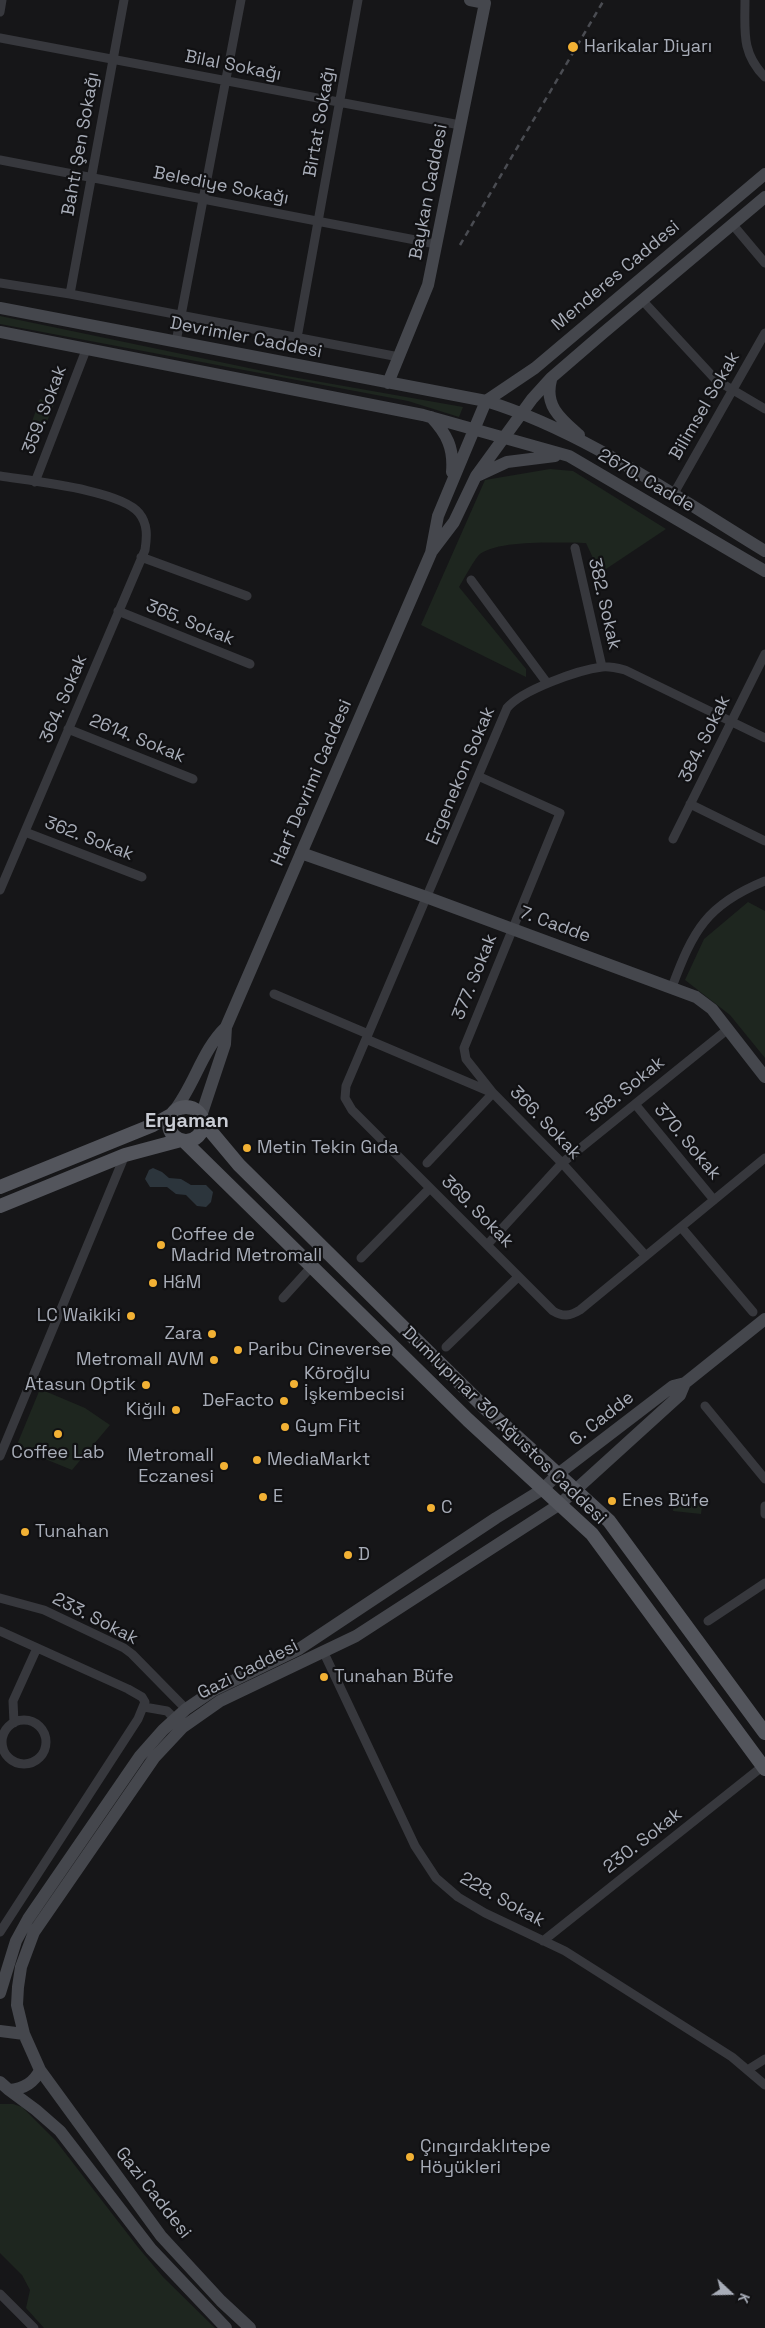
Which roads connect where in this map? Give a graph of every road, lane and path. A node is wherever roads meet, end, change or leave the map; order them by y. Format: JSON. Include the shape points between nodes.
{"nodes":[{"id":1,"x":2,"y":0,"type":"edge"},
{"id":2,"x":124,"y":0,"type":"edge"},
{"id":3,"x":241,"y":0,"type":"edge"},
{"id":4,"x":358,"y":0,"type":"edge"},
{"id":5,"x":745,"y":0,"type":"edge"},
{"id":6,"x":480,"y":1,"type":"edge"},
{"id":7,"x":0,"y":12,"type":"edge"},
{"id":8,"x":0,"y":38,"type":"edge"},
{"id":9,"x":113,"y":60,"type":"junction"},
{"id":10,"x":765,"y":77,"type":"edge"},
{"id":11,"x":226,"y":81,"type":"junction"},
{"id":12,"x":340,"y":102,"type":"junction"},
{"id":13,"x":460,"y":125,"type":"junction"},
{"id":14,"x":0,"y":160,"type":"edge"},
{"id":15,"x":765,"y":174,"type":"edge"},
{"id":16,"x":92,"y":177,"type":"junction"},
{"id":17,"x":765,"y":197,"type":"edge"},
{"id":18,"x":204,"y":199,"type":"junction"},
{"id":19,"x":318,"y":222,"type":"junction"},
{"id":20,"x":732,"y":225,"type":"junction"},
{"id":21,"x":436,"y":244,"type":"junction"},
{"id":22,"x":765,"y":263,"type":"edge"},
{"id":23,"x":0,"y":283,"type":"edge"},
{"id":24,"x":70,"y":294,"type":"junction"},
{"id":25,"x":642,"y":300,"type":"junction"},
{"id":26,"x":0,"y":308,"type":"edge"},
{"id":27,"x":182,"y":315,"type":"junction"},
{"id":28,"x":0,"y":332,"type":"edge"},
{"id":29,"x":765,"y":333,"type":"edge"},
{"id":30,"x":298,"y":338,"type":"junction"},
{"id":31,"x":176,"y":342,"type":"junction"},
{"id":32,"x":86,"y":350,"type":"junction"},
{"id":33,"x":399,"y":357,"type":"junction"},
{"id":34,"x":551,"y":378,"type":"junction"},
{"id":35,"x":388,"y":383,"type":"junction"},
{"id":36,"x":733,"y":390,"type":"junction"},
{"id":37,"x":486,"y":400,"type":"junction"},
{"id":38,"x":765,"y":409,"type":"edge"},
{"id":39,"x":521,"y":412,"type":"junction"},
{"id":40,"x":431,"y":417,"type":"junction"},
{"id":41,"x":474,"y":430,"type":"junction"},
{"id":42,"x":502,"y":438,"type":"junction"},
{"id":43,"x":590,"y":445,"type":"junction"},
{"id":44,"x":569,"y":456,"type":"junction"},
{"id":45,"x":0,"y":476,"type":"edge"},
{"id":46,"x":476,"y":476,"type":"junction"},
{"id":47,"x":35,"y":482,"type":"junction"},
{"id":48,"x":450,"y":486,"type":"junction"},
{"id":49,"x":673,"y":495,"type":"junction"},
{"id":50,"x":575,"y":548,"type":"dead end"},
{"id":51,"x":765,"y":550,"type":"edge"},
{"id":52,"x":431,"y":553,"type":"junction"},
{"id":53,"x":142,"y":557,"type":"junction"},
{"id":54,"x":765,"y":571,"type":"edge"},
{"id":55,"x":471,"y":580,"type":"dead end"},
{"id":56,"x":247,"y":596,"type":"dead end"},
{"id":57,"x":118,"y":611,"type":"junction"},
{"id":58,"x":765,"y":654,"type":"edge"},
{"id":59,"x":250,"y":664,"type":"dead end"},
{"id":60,"x":602,"y":667,"type":"junction"},
{"id":61,"x":547,"y":683,"type":"junction"},
{"id":62,"x":732,"y":722,"type":"junction"},
{"id":63,"x":68,"y":729,"type":"junction"},
{"id":64,"x":765,"y":738,"type":"edge"},
{"id":65,"x":478,"y":776,"type":"junction"},
{"id":66,"x":193,"y":779,"type":"dead end"},
{"id":67,"x":690,"y":804,"type":"junction"},
{"id":68,"x":25,"y":832,"type":"junction"},
{"id":69,"x":674,"y":838,"type":"dead end"},
{"id":70,"x":765,"y":842,"type":"edge"},
{"id":71,"x":301,"y":853,"type":"junction"},
{"id":72,"x":142,"y":877,"type":"dead end"},
{"id":73,"x":765,"y":881,"type":"edge"},
{"id":74,"x":0,"y":890,"type":"edge"},
{"id":75,"x":426,"y":897,"type":"junction"},
{"id":76,"x":512,"y":928,"type":"junction"},
{"id":77,"x":672,"y":987,"type":"junction"},
{"id":78,"x":274,"y":994,"type":"dead end"},
{"id":79,"x":226,"y":1027,"type":"junction"},
{"id":80,"x":728,"y":1029,"type":"junction"},
{"id":81,"x":367,"y":1036,"type":"junction"},
{"id":82,"x":765,"y":1076,"type":"edge"},
{"id":83,"x":494,"y":1093,"type":"junction"},
{"id":84,"x":635,"y":1104,"type":"junction"},
{"id":85,"x":172,"y":1113,"type":"junction"},
{"id":86,"x":202,"y":1119,"type":"junction"},
{"id":87,"x":182,"y":1140,"type":"junction"},
{"id":88,"x":124,"y":1155,"type":"junction"},
{"id":89,"x":765,"y":1158,"type":"edge"},
{"id":90,"x":427,"y":1163,"type":"dead end"},
{"id":91,"x":562,"y":1163,"type":"junction"},
{"id":92,"x":0,"y":1187,"type":"edge"},
{"id":93,"x":430,"y":1188,"type":"junction"},
{"id":94,"x":714,"y":1200,"type":"junction"},
{"id":95,"x":1,"y":1203,"type":"edge"},
{"id":96,"x":681,"y":1227,"type":"junction"},
{"id":97,"x":487,"y":1245,"type":"junction"},
{"id":98,"x":646,"y":1256,"type":"junction"},
{"id":99,"x":361,"y":1258,"type":"dead end"},
{"id":100,"x":312,"y":1266,"type":"junction"},
{"id":101,"x":518,"y":1277,"type":"junction"},
{"id":102,"x":283,"y":1298,"type":"dead end"},
{"id":103,"x":753,"y":1312,"type":"dead end"},
{"id":104,"x":765,"y":1319,"type":"edge"},
{"id":105,"x":446,"y":1347,"type":"dead end"},
{"id":106,"x":685,"y":1383,"type":"junction"},
{"id":107,"x":705,"y":1406,"type":"dead end"},
{"id":108,"x":0,"y":1456,"type":"edge"},
{"id":109,"x":558,"y":1474,"type":"junction"},
{"id":110,"x":765,"y":1479,"type":"edge"},
{"id":111,"x":543,"y":1489,"type":"junction"},
{"id":112,"x":574,"y":1489,"type":"junction"},
{"id":113,"x":560,"y":1504,"type":"junction"},
{"id":114,"x":765,"y":1506,"type":"edge"},
{"id":115,"x":765,"y":1514,"type":"edge"},
{"id":116,"x":765,"y":1583,"type":"edge"},
{"id":117,"x":0,"y":1598,"type":"edge"},
{"id":118,"x":346,"y":1619,"type":"junction"},
{"id":119,"x":708,"y":1621,"type":"dead end"},
{"id":120,"x":0,"y":1631,"type":"edge"},
{"id":121,"x":356,"y":1636,"type":"junction"},
{"id":122,"x":37,"y":1648,"type":"junction"},
{"id":123,"x":324,"y":1653,"type":"junction"},
{"id":124,"x":144,"y":1707,"type":"junction"},
{"id":125,"x":186,"y":1709,"type":"junction"},
{"id":126,"x":14,"y":1723,"type":"junction"},
{"id":127,"x":179,"y":1723,"type":"junction"},
{"id":128,"x":765,"y":1734,"type":"edge"},
{"id":129,"x":764,"y":1767,"type":"edge"},
{"id":130,"x":0,"y":1932,"type":"edge"},
{"id":131,"x":542,"y":1941,"type":"junction"},
{"id":132,"x":0,"y":1993,"type":"edge"},
{"id":133,"x":0,"y":2031,"type":"edge"},
{"id":134,"x":24,"y":2034,"type":"junction"},
{"id":135,"x":765,"y":2059,"type":"edge"},
{"id":136,"x":749,"y":2069,"type":"junction"},
{"id":137,"x":40,"y":2070,"type":"junction"},
{"id":138,"x":765,"y":2085,"type":"edge"},
{"id":139,"x":3,"y":2088,"type":"edge"},
{"id":140,"x":0,"y":2294,"type":"edge"},
{"id":141,"x":34,"y":2328,"type":"edge"},
{"id":142,"x":226,"y":2328,"type":"edge"},
{"id":143,"x":250,"y":2328,"type":"edge"}],
"edges":[{"from":1,"to":7,"type":"street"},
{"from":2,"to":9,"type":"street","name":"Bahtı Şen Sokağı"},
{"from":3,"to":11,"type":"street"},
{"from":4,"to":12,"type":"street","name":"Birtat Sokağı"},
{"from":5,"to":10,"type":"street","via":[[745,44],[751,61]]},
{"from":6,"to":13,"type":"main road","name":"Baykan Caddesi"},
{"from":8,"to":9,"type":"street","name":"Bilal Sokağı"},
{"from":9,"to":11,"type":"street","name":"Bilal Sokağı"},
{"from":9,"to":16,"type":"street","name":"Bahtı Şen Sokağı"},
{"from":11,"to":12,"type":"street","name":"Bilal Sokağı"},
{"from":11,"to":18,"type":"street"},
{"from":12,"to":13,"type":"street","name":"Bilal Sokağı"},
{"from":12,"to":19,"type":"street","name":"Birtat Sokağı"},
{"from":13,"to":21,"type":"main road","name":"Baykan Caddesi"},
{"from":14,"to":16,"type":"street","name":"Belediye Sokağı"},
{"from":15,"to":37,"type":"main road","name":"Menderes Caddesi","via":[[534,368]]},
{"from":16,"to":18,"type":"street","name":"Belediye Sokağı"},
{"from":16,"to":24,"type":"street","name":"Bahtı Şen Sokağı"},
{"from":17,"to":20,"type":"main road","name":"Menderes Caddesi"},
{"from":18,"to":19,"type":"street","name":"Belediye Sokağı"},
{"from":18,"to":27,"type":"street"},
{"from":19,"to":21,"type":"street","name":"Belediye Sokağı"},
{"from":19,"to":30,"type":"street","name":"Birtat Sokağı"},
{"from":20,"to":22,"type":"street"},
{"from":20,"to":25,"type":"main road","name":"Menderes Caddesi"},
{"from":21,"to":33,"type":"main road","name":"Baykan Caddesi","via":[[428,285]]},
{"from":23,"to":24,"type":"street"},
{"from":24,"to":27,"type":"street"},
{"from":25,"to":34,"type":"main road","name":"Menderes Caddesi"},
{"from":25,"to":36,"type":"street","via":[[716,380]]},
{"from":26,"to":31,"type":"main road","name":"Devrimler Caddesi"},
{"from":27,"to":30,"type":"street"},
{"from":27,"to":31,"type":"street"},
{"from":28,"to":32,"type":"main road"},
{"from":29,"to":36,"type":"street","name":"Bilimsel Sokak"},
{"from":30,"to":33,"type":"street"},
{"from":31,"to":35,"type":"main road","name":"Devrimler Caddesi"},
{"from":32,"to":40,"type":"main road"},
{"from":32,"to":47,"type":"street","name":"359. Sokak"},
{"from":33,"to":35,"type":"main road","name":"Baykan Caddesi"},
{"from":34,"to":39,"type":"main road","name":"Menderes Caddesi"},
{"from":34,"to":43,"type":"main road","via":[[548,396],[552,405],[567,425]]},
{"from":35,"to":37,"type":"main road","name":"Devrimler Caddesi"},
{"from":36,"to":38,"type":"street"},
{"from":36,"to":49,"type":"street","name":"Bilimsel Sokak"},
{"from":37,"to":39,"type":"main road","name":"2670. Cadde"},
{"from":37,"to":41,"type":"main road","name":"Harf Devrimi Caddesi"},
{"from":39,"to":42,"type":"main road","name":"Menderes Caddesi"},
{"from":39,"to":43,"type":"main road","name":"2670. Cadde"},
{"from":40,"to":41,"type":"main road"},
{"from":40,"to":48,"type":"main road","via":[[445,431],[450,443],[453,458]]},
{"from":41,"to":42,"type":"main road","name":"2670. Cadde"},
{"from":41,"to":48,"type":"main road","name":"Harf Devrimi Caddesi"},
{"from":42,"to":44,"type":"main road","name":"2670. Cadde"},
{"from":42,"to":46,"type":"main road","name":"Harf Devrimi Caddesi"},
{"from":43,"to":49,"type":"main road","name":"2670. Cadde"},
{"from":44,"to":46,"type":"main road","via":[[543,456],[507,462]]},
{"from":44,"to":54,"type":"main road","name":"2670. Cadde"},
{"from":45,"to":47,"type":"street"},
{"from":46,"to":52,"type":"main road","name":"Harf Devrimi Caddesi","via":[[454,522]]},
{"from":47,"to":53,"type":"street","name":"364. Sokak","via":[[109,496],[130,505],[143,518],[147,537]]},
{"from":48,"to":52,"type":"main road","name":"Harf Devrimi Caddesi","via":[[438,516]]},
{"from":49,"to":51,"type":"main road","name":"2670. Cadde"},
{"from":50,"to":60,"type":"street","name":"382. Sokak"},
{"from":52,"to":71,"type":"main road","name":"Harf Devrimi Caddesi"},
{"from":53,"to":56,"type":"street"},
{"from":53,"to":57,"type":"street","name":"364. Sokak"},
{"from":55,"to":61,"type":"street"},
{"from":57,"to":59,"type":"street","name":"365. Sokak"},
{"from":57,"to":63,"type":"street","name":"364. Sokak"},
{"from":58,"to":62,"type":"street","name":"384. Sokak"},
{"from":60,"to":61,"type":"street","name":"Ergenekon Sokak"},
{"from":60,"to":62,"type":"street","name":"Ergenekon Sokak","via":[[625,670]]},
{"from":61,"to":65,"type":"street","name":"Ergenekon Sokak","via":[[514,700],[507,708]]},
{"from":62,"to":64,"type":"street","name":"Ergenekon Sokak"},
{"from":62,"to":67,"type":"street","name":"384. Sokak"},
{"from":63,"to":66,"type":"street","name":"2614. Sokak"},
{"from":63,"to":68,"type":"street","name":"364. Sokak"},
{"from":65,"to":75,"type":"street","name":"Ergenekon Sokak"},
{"from":65,"to":76,"type":"street","name":"377. Sokak","via":[[560,813]]},
{"from":67,"to":69,"type":"street","name":"384. Sokak"},
{"from":67,"to":70,"type":"street"},
{"from":68,"to":72,"type":"street","name":"362. Sokak"},
{"from":68,"to":74,"type":"street","name":"364. Sokak"},
{"from":71,"to":75,"type":"main road","name":"7. Cadde"},
{"from":71,"to":79,"type":"main road","name":"Harf Devrimi Caddesi"},
{"from":73,"to":77,"type":"street","via":[[728,899],[706,918],[687,947]]},
{"from":75,"to":76,"type":"main road","name":"7. Cadde"},
{"from":75,"to":81,"type":"street","name":"369. Sokak"},
{"from":76,"to":77,"type":"main road","name":"7. Cadde"},
{"from":76,"to":83,"type":"street","name":"377. Sokak","via":[[464,1048],[466,1059]]},
{"from":77,"to":80,"type":"main road","name":"7. Cadde","via":[[696,997],[712,1009]]},
{"from":78,"to":81,"type":"street","name":"366. Sokak"},
{"from":79,"to":85,"type":"main road","name":"Harf Devrimi Caddesi","via":[[214,1039],[192,1085]]},
{"from":79,"to":86,"type":"main road","name":"Harf Devrimi Caddesi","via":[[225,1044]]},
{"from":80,"to":82,"type":"main road","name":"7. Cadde"},
{"from":80,"to":84,"type":"street","name":"368. Sokak"},
{"from":81,"to":83,"type":"street","name":"366. Sokak"},
{"from":81,"to":93,"type":"street","name":"369. Sokak","via":[[346,1086],[345,1098]]},
{"from":83,"to":90,"type":"street"},
{"from":83,"to":91,"type":"street","name":"366. Sokak"},
{"from":84,"to":91,"type":"street","name":"368. Sokak"},
{"from":84,"to":94,"type":"street","name":"370. Sokak"},
{"from":85,"to":86,"type":"main road","via":[[184,1106],[189,1107]]},
{"from":85,"to":87,"type":"main road","via":[[170,1130]]},
{"from":85,"to":92,"type":"main road","via":[[153,1125]]},
{"from":86,"to":87,"type":"main road","via":[[197,1137]]},
{"from":86,"to":109,"type":"main road","name":"Dumlupınar 30 Ağustos Caddesi","via":[[245,1170],[483,1406]]},
{"from":87,"to":88,"type":"main road"},
{"from":87,"to":100,"type":"main road","name":"Dumlupınar 30 Ağustos Caddesi"},
{"from":88,"to":95,"type":"main road"},
{"from":88,"to":108,"type":"street"},
{"from":89,"to":94,"type":"street","name":"369. Sokak"},
{"from":91,"to":97,"type":"street","name":"368. Sokak"},
{"from":91,"to":98,"type":"street","name":"366. Sokak"},
{"from":93,"to":97,"type":"street","name":"369. Sokak"},
{"from":93,"to":99,"type":"street"},
{"from":94,"to":96,"type":"street","name":"369. Sokak"},
{"from":96,"to":98,"type":"street","name":"369. Sokak"},
{"from":96,"to":103,"type":"street"},
{"from":97,"to":101,"type":"street","name":"369. Sokak"},
{"from":98,"to":101,"type":"street","name":"369. Sokak","via":[[580,1310],[566,1316],[553,1311]]},
{"from":100,"to":102,"type":"street"},
{"from":100,"to":111,"type":"main road","name":"Dumlupınar 30 Ağustos Caddesi"},
{"from":101,"to":105,"type":"street"},
{"from":104,"to":106,"type":"main road","name":"6. Cadde"},
{"from":106,"to":109,"type":"main road","name":"6. Cadde","via":[[672,1386]]},
{"from":106,"to":112,"type":"main road","name":"6. Cadde","via":[[680,1395]]},
{"from":107,"to":110,"type":"street"},
{"from":109,"to":111,"type":"main road","name":"6. Cadde"},
{"from":109,"to":112,"type":"main road","name":"Dumlupınar 30 Ağustos Caddesi"},
{"from":111,"to":113,"type":"main road","name":"Dumlupınar 30 Ağustos Caddesi"},
{"from":111,"to":118,"type":"main road","name":"Gazi Caddesi"},
{"from":112,"to":113,"type":"main road","name":"6. Cadde"},
{"from":112,"to":128,"type":"main road","name":"Dumlupınar 30 Ağustos Caddesi","via":[[609,1521]]},
{"from":113,"to":121,"type":"main road","name":"Gazi Caddesi"},
{"from":113,"to":129,"type":"main road","name":"Dumlupınar 30 Ağustos Caddesi","via":[[592,1534]]},
{"from":114,"to":115,"type":"street"},
{"from":116,"to":119,"type":"street"},
{"from":117,"to":125,"type":"street","name":"233. Sokak","via":[[44,1610],[124,1648]]},
{"from":118,"to":121,"type":"main road"},
{"from":118,"to":125,"type":"main road","name":"Gazi Caddesi","via":[[300,1649],[214,1690]]},
{"from":120,"to":122,"type":"street"},
{"from":121,"to":123,"type":"main road","name":"Gazi Caddesi"},
{"from":122,"to":124,"type":"street","via":[[137,1694],[145,1702]]},
{"from":122,"to":126,"type":"street","via":[[13,1701]]},
{"from":123,"to":127,"type":"main road","name":"Gazi Caddesi"},
{"from":123,"to":131,"type":"street","name":"228. Sokak","via":[[415,1846],[430,1870],[441,1883],[471,1905]]},
{"from":124,"to":127,"type":"street","via":[[167,1711]]},
{"from":124,"to":130,"type":"street"},
{"from":125,"to":127,"type":"main road","name":"Gazi Caddesi"},
{"from":126,"to":126,"type":"street","via":[[4,1734],[2,1742],[7,1756],[19,1764],[34,1762],[44,1752],[44,1732],[27,1721]]},
{"from":127,"to":132,"type":"main road","name":"Gazi Caddesi","via":[[140,1756],[28,1919],[16,1941]]},
{"from":127,"to":134,"type":"main road","name":"Gazi Caddesi","via":[[34,1932],[20,1966],[17,2005]]},
{"from":129,"to":131,"type":"street","name":"230. Sokak"},
{"from":131,"to":136,"type":"street","name":"228. Sokak","via":[[565,1951]]},
{"from":133,"to":134,"type":"main road"},
{"from":134,"to":137,"type":"main road","name":"Gazi Caddesi"},
{"from":135,"to":136,"type":"street"},
{"from":136,"to":138,"type":"street","name":"228. Sokak"},
{"from":137,"to":139,"type":"main road","via":[[26,2086]]},
{"from":137,"to":143,"type":"main road","name":"Gazi Caddesi","via":[[161,2236]]},
{"from":139,"to":142,"type":"main road","name":"Gazi Caddesi","via":[[60,2131],[151,2249]]},
{"from":140,"to":141,"type":"street"}]}
